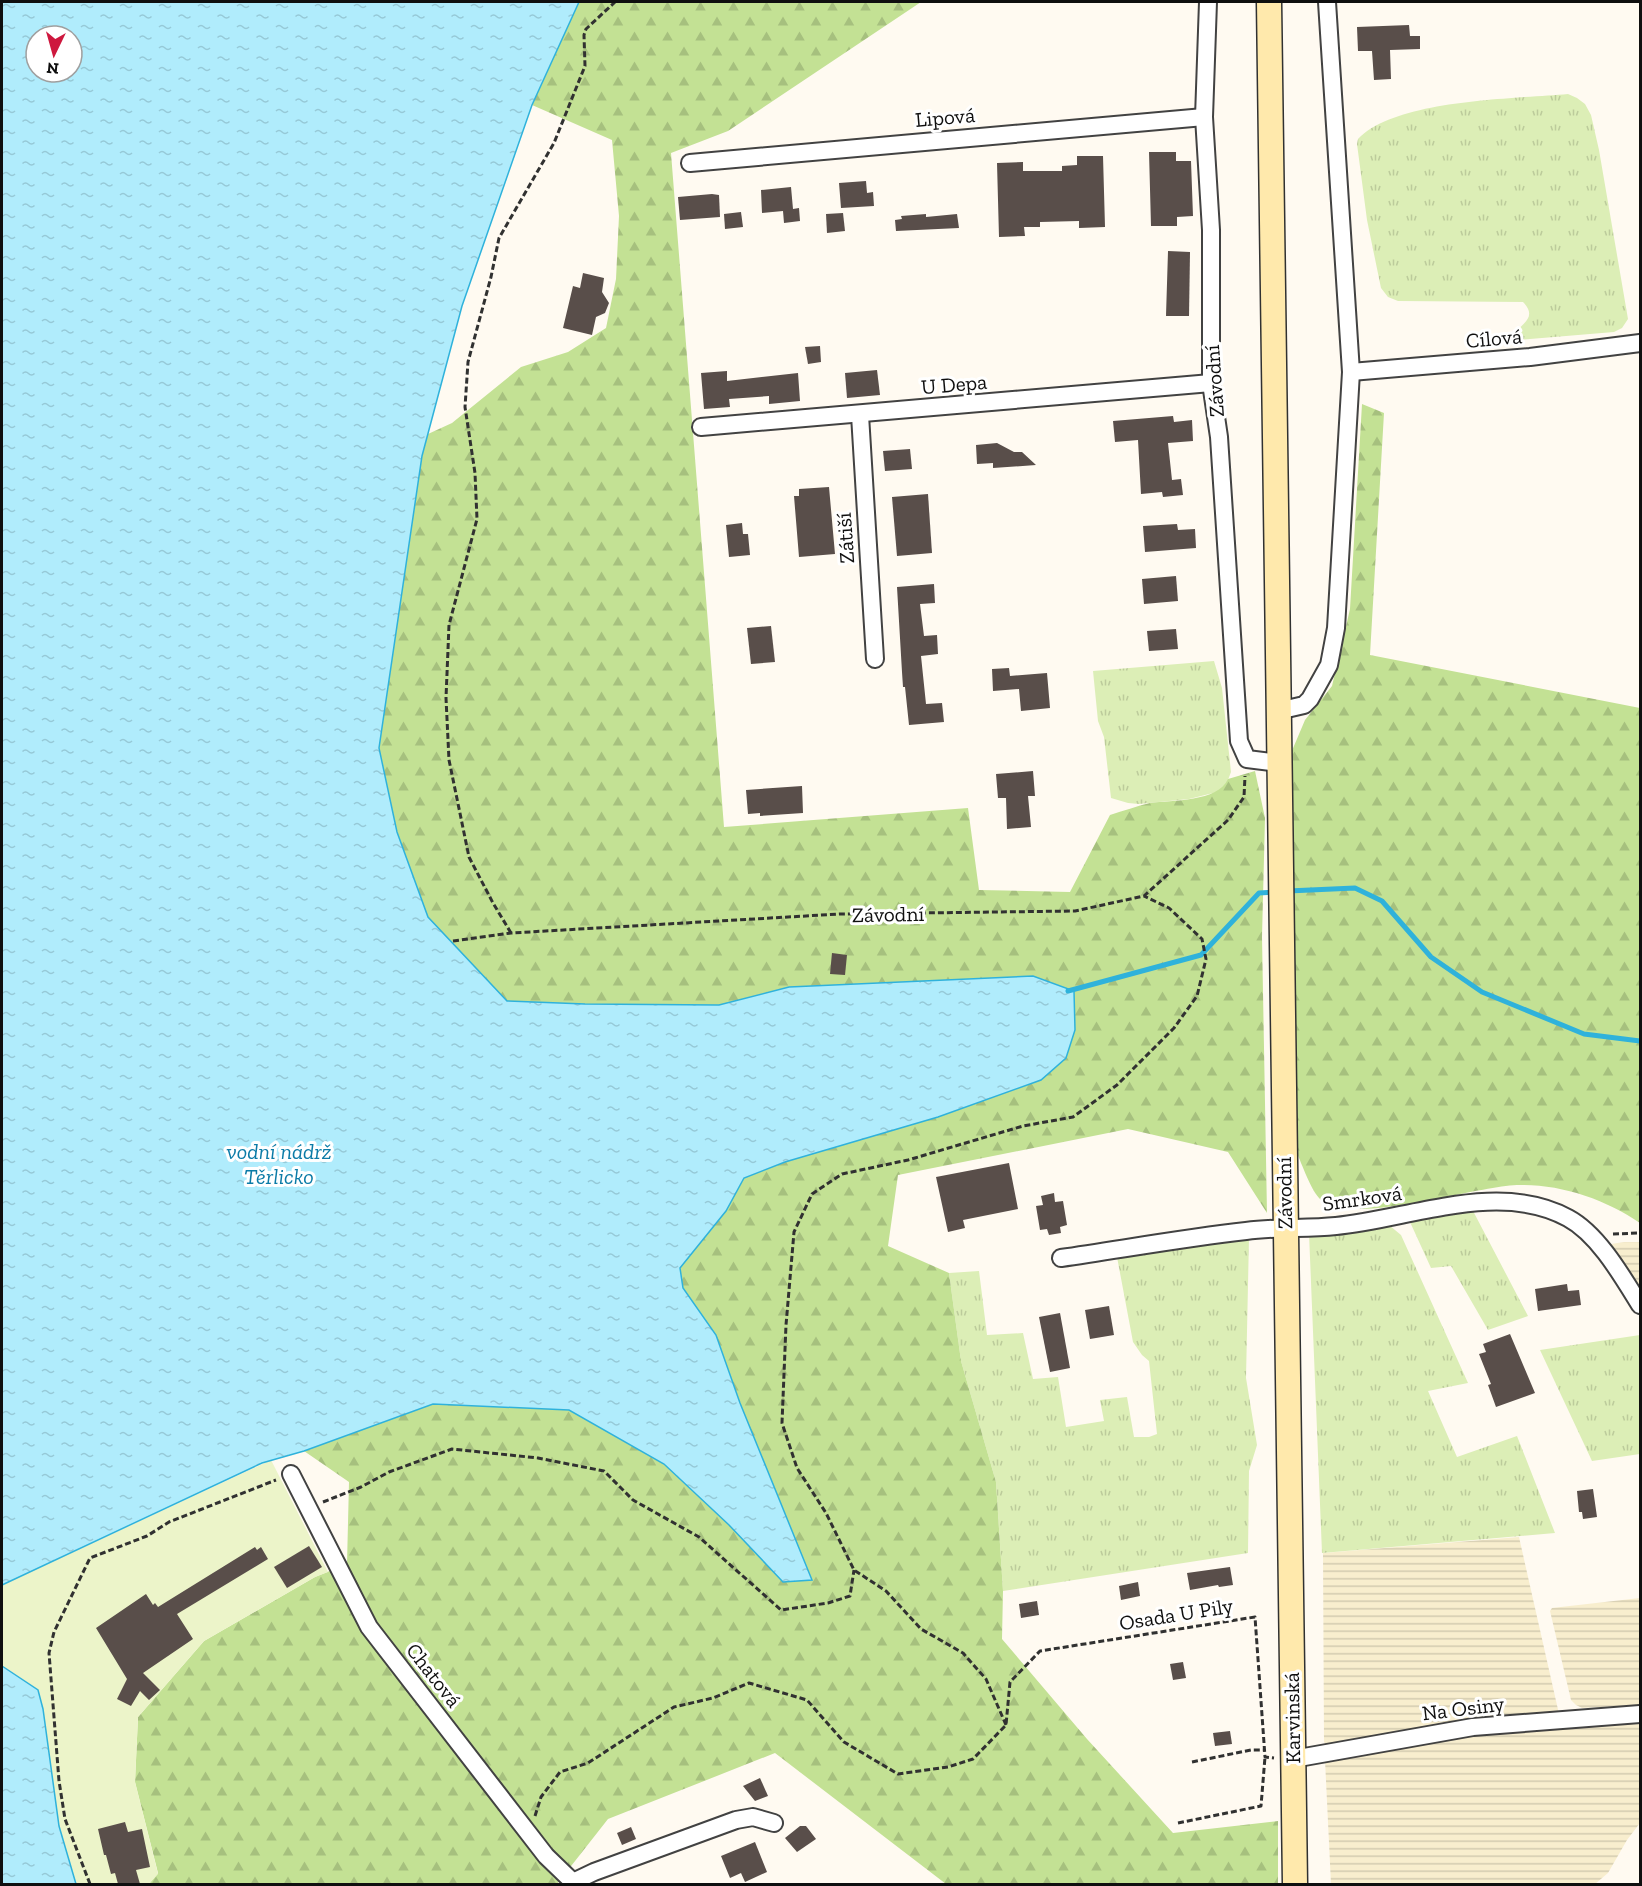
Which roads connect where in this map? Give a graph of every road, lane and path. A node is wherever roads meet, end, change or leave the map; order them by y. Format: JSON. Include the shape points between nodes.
{"nodes":[{"id":1,"x":615,"y":2,"type":"edge"},
{"id":2,"x":1209,"y":2,"type":"edge"},
{"id":3,"x":1269,"y":2,"type":"edge"},
{"id":4,"x":1327,"y":2,"type":"edge"},
{"id":5,"x":1204,"y":117,"type":"junction"},
{"id":6,"x":690,"y":163,"type":"dead end"},
{"id":7,"x":1641,"y":343,"type":"edge"},
{"id":8,"x":1351,"y":372,"type":"junction"},
{"id":9,"x":1211,"y":383,"type":"junction"},
{"id":10,"x":860,"y":415,"type":"junction"},
{"id":11,"x":701,"y":427,"type":"dead end"},
{"id":12,"x":875,"y":659,"type":"dead end"},
{"id":13,"x":1278,"y":711,"type":"junction"},
{"id":14,"x":1247,"y":759,"type":"junction"},
{"id":15,"x":1279,"y":763,"type":"junction"},
{"id":16,"x":1144,"y":896,"type":"junction"},
{"id":17,"x":511,"y":933,"type":"junction"},
{"id":18,"x":453,"y":941,"type":"dead end"},
{"id":19,"x":1284,"y":1227,"type":"junction"},
{"id":20,"x":1641,"y":1233,"type":"edge"},
{"id":21,"x":1590,"y":1235,"type":"junction"},
{"id":22,"x":1061,"y":1258,"type":"dead end"},
{"id":23,"x":1641,"y":1305,"type":"edge"},
{"id":24,"x":291,"y":1474,"type":"joint"},
{"id":25,"x":308,"y":1508,"type":"junction"},
{"id":26,"x":1290,"y":1551,"type":"joint"},
{"id":27,"x":854,"y":1570,"type":"junction"},
{"id":28,"x":1641,"y":1714,"type":"edge"},
{"id":29,"x":1006,"y":1725,"type":"junction"},
{"id":30,"x":1265,"y":1750,"type":"junction"},
{"id":31,"x":1265,"y":1757,"type":"junction"},
{"id":32,"x":1293,"y":1759,"type":"junction"},
{"id":33,"x":1192,"y":1762,"type":"dead end"},
{"id":34,"x":774,"y":1823,"type":"dead end"},
{"id":35,"x":1179,"y":1823,"type":"dead end"},
{"id":36,"x":529,"y":1834,"type":"junction"},
{"id":37,"x":574,"y":1883,"type":"edge"},
{"id":38,"x":90,"y":1884,"type":"edge"},
{"id":39,"x":1295,"y":1884,"type":"edge"}],
"edges":[{"from":1,"to":17,"type":"path","via":[[586,29],[585,66],[554,143],[499,238],[468,362],[465,407],[477,519],[449,625],[449,760],[468,857]]},
{"from":2,"to":5,"type":"street","name":"Závodní"},
{"from":3,"to":13,"type":"main road","name":"Závodní"},
{"from":4,"to":8,"type":"street"},
{"from":5,"to":6,"type":"street","name":"Lipová"},
{"from":5,"to":9,"type":"street","name":"Závodní","via":[[1211,230]]},
{"from":7,"to":8,"type":"street","name":"Cílová"},
{"from":8,"to":13,"type":"street","via":[[1336,628],[1329,665],[1304,705]]},
{"from":9,"to":10,"type":"street","name":"U Depa"},
{"from":9,"to":14,"type":"street","name":"Závodní","via":[[1219,437],[1239,741]]},
{"from":10,"to":11,"type":"street","name":"U Depa"},
{"from":10,"to":12,"type":"street","name":"Zátiší"},
{"from":13,"to":15,"type":"main road","name":"Závodní"},
{"from":14,"to":15,"type":"street"},
{"from":14,"to":16,"type":"path","via":[[1244,797],[1228,820]]},
{"from":15,"to":19,"type":"main road","name":"Závodní"},
{"from":16,"to":17,"type":"path","name":"Závodní","via":[[1074,911],[840,914]]},
{"from":16,"to":27,"type":"path","via":[[1169,908],[1202,939],[1206,959],[1197,996],[1174,1028],[1117,1085],[1073,1117],[1023,1126],[908,1160],[842,1174],[812,1194],[794,1232],[782,1423],[797,1468],[826,1513]]},
{"from":17,"to":18,"type":"path","name":"Závodní"},
{"from":19,"to":21,"type":"street","name":"Smrková","via":[[1336,1226],[1477,1202],[1537,1206],[1569,1218]]},
{"from":19,"to":22,"type":"street","name":"Smrková"},
{"from":19,"to":26,"type":"main road","name":"Závodní"},
{"from":20,"to":21,"type":"path"},
{"from":21,"to":23,"type":"street","name":"Smrková"},
{"from":24,"to":25,"type":"street","name":"Chatová"},
{"from":24,"to":38,"type":"path","via":[[90,1558],[68,1599],[49,1653],[51,1701],[65,1818]]},
{"from":25,"to":27,"type":"path","via":[[452,1449],[538,1458],[604,1471],[633,1500],[699,1537],[781,1610],[850,1596]]},
{"from":25,"to":36,"type":"street","name":"Chatová","via":[[369,1627]]},
{"from":26,"to":32,"type":"main road","name":"Karvinská"},
{"from":27,"to":29,"type":"path","via":[[886,1591],[921,1629],[963,1653],[986,1679]]},
{"from":28,"to":32,"type":"street","name":"Na Osiny","via":[[1473,1727]]},
{"from":29,"to":30,"type":"path","name":"Osada U Pily","via":[[1010,1682],[1040,1652],[1255,1617]]},
{"from":29,"to":36,"type":"path","via":[[973,1760],[898,1774],[844,1742],[807,1700],[748,1683],[713,1698],[674,1707],[588,1763],[560,1772],[541,1797]]},
{"from":30,"to":31,"type":"path","name":"Osada U Pily"},
{"from":30,"to":33,"type":"path"},
{"from":31,"to":32,"type":"path"},
{"from":31,"to":35,"type":"path","name":"Osada U Pily","via":[[1261,1806]]},
{"from":32,"to":39,"type":"main road","name":"Karvinská"},
{"from":34,"to":37,"type":"street","name":"Chatová","via":[[753,1817],[736,1820],[594,1872]]},
{"from":36,"to":37,"type":"street","name":"Chatová"}]}
